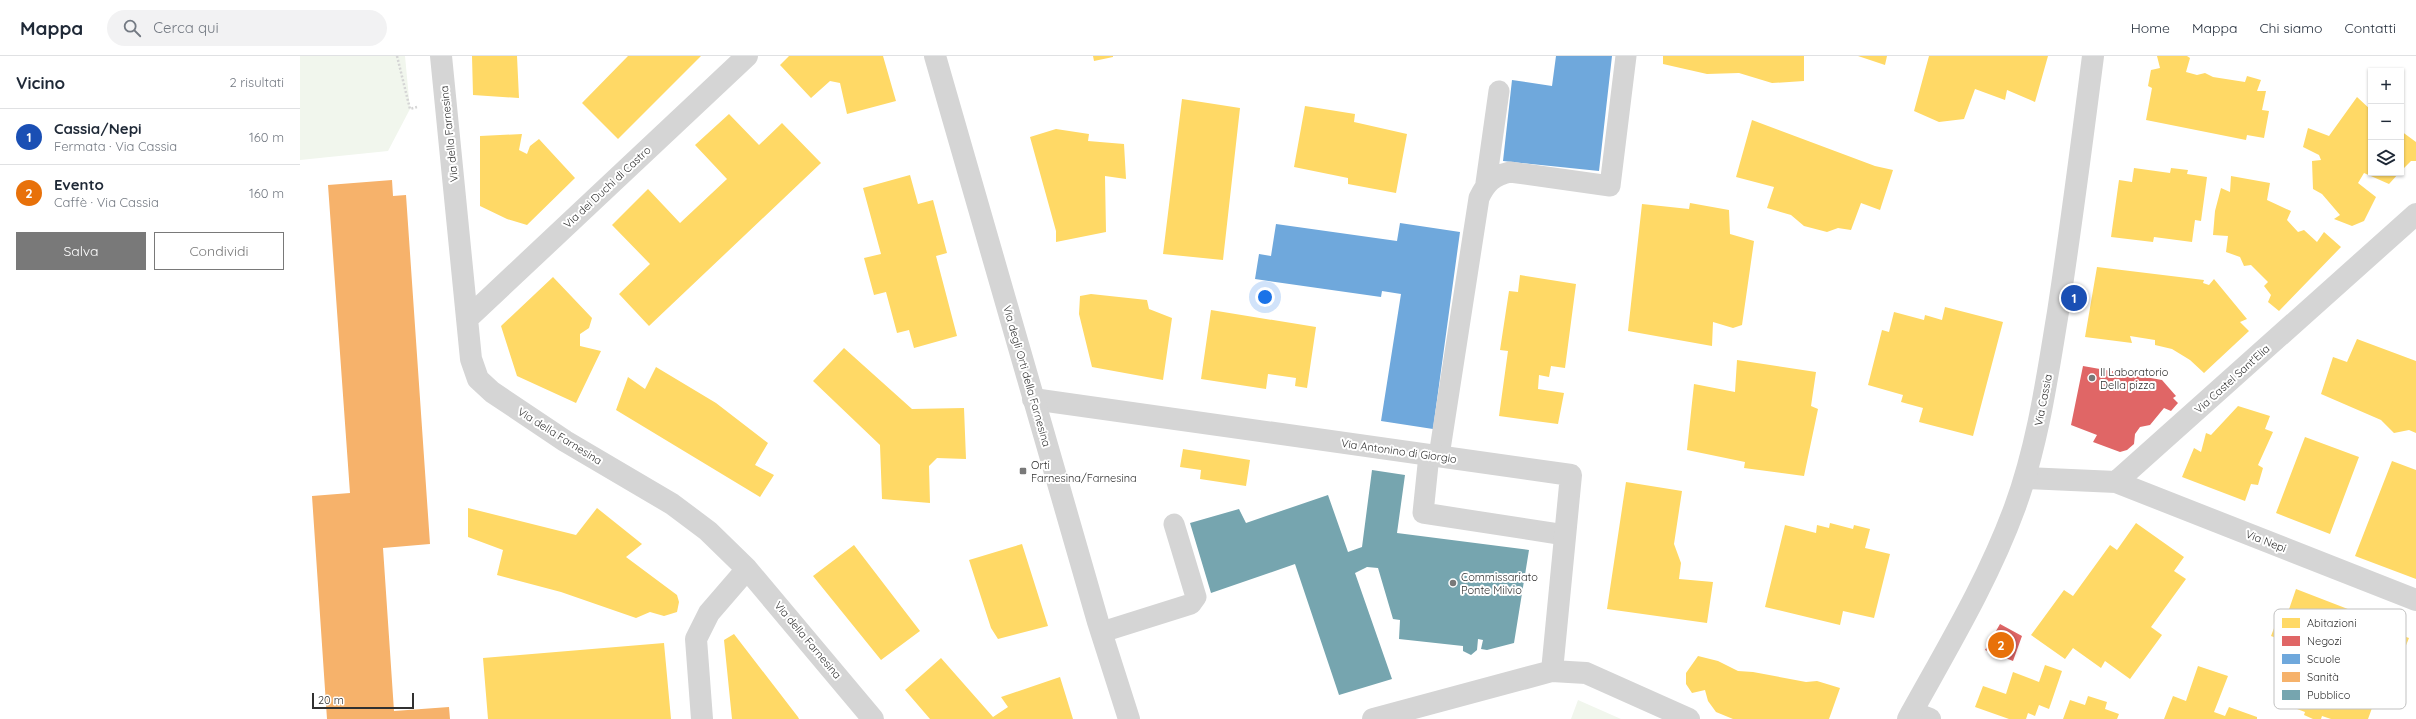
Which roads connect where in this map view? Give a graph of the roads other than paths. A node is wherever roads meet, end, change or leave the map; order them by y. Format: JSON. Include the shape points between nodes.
{"nodes":[{"id":1,"x":441,"y":56,"type":"edge"},
{"id":2,"x":747,"y":56,"type":"edge"},
{"id":3,"x":934,"y":56,"type":"edge"},
{"id":4,"x":1626,"y":56,"type":"edge"},
{"id":5,"x":2093,"y":56,"type":"edge"},
{"id":6,"x":1499,"y":91,"type":"dead end"},
{"id":7,"x":1486,"y":183,"type":"junction"},
{"id":8,"x":2416,"y":214,"type":"edge"},
{"id":9,"x":467,"y":319,"type":"junction"},
{"id":10,"x":1034,"y":399,"type":"junction"},
{"id":11,"x":1434,"y":456,"type":"junction"},
{"id":12,"x":2025,"y":478,"type":"junction"},
{"id":13,"x":2116,"y":482,"type":"junction"},
{"id":14,"x":1174,"y":524,"type":"dead end"},
{"id":15,"x":1565,"y":535,"type":"junction"},
{"id":16,"x":747,"y":568,"type":"junction"},
{"id":17,"x":2416,"y":600,"type":"edge"},
{"id":18,"x":1102,"y":632,"type":"junction"},
{"id":19,"x":1552,"y":671,"type":"junction"},
{"id":20,"x":1917,"y":717,"type":"edge"},
{"id":21,"x":702,"y":719,"type":"edge"},
{"id":22,"x":873,"y":719,"type":"edge"},
{"id":23,"x":1129,"y":719,"type":"edge"},
{"id":24,"x":1373,"y":719,"type":"edge"},
{"id":25,"x":1689,"y":719,"type":"edge"}],
"edges":[{"from":1,"to":9,"type":"street","name":"Via della Farnesina"},
{"from":2,"to":9,"type":"street","name":"Via dei Duchi di Castro"},
{"from":3,"to":10,"type":"street","name":"Via degli Orti della Farnesina"},
{"from":4,"to":7,"type":"lane","via":[[1610,186],[1510,172],[1498,174]]},
{"from":5,"to":12,"type":"street","name":"Via Cassia","via":[[2071,227],[2046,384]]},
{"from":6,"to":7,"type":"lane"},
{"from":7,"to":11,"type":"lane","via":[[1478,198],[1447,403]]},
{"from":8,"to":13,"type":"street","name":"Via Castel Sant'Elia"},
{"from":9,"to":16,"type":"street","name":"Via della Farnesina","via":[[471,359],[483,385],[565,441],[689,516]]},
{"from":10,"to":11,"type":"street","name":"Via Antonino di Giorgio"},
{"from":10,"to":18,"type":"street","name":"Via degli Orti della Farnesina"},
{"from":11,"to":15,"type":"street","name":"Via Antonino di Giorgio","via":[[1571,475]]},
{"from":11,"to":15,"type":"lane","via":[[1423,513]]},
{"from":12,"to":13,"type":"street"},
{"from":12,"to":20,"type":"street","name":"Via Cassia","via":[[1991,562]]},
{"from":13,"to":17,"type":"street","name":"Via Nepi"},
{"from":14,"to":18,"type":"lane","via":[[1196,597],[1195,601]]},
{"from":15,"to":19,"type":"street","name":"Via Antonino di Giorgio"},
{"from":16,"to":21,"type":"street","via":[[709,613],[696,639]]},
{"from":16,"to":22,"type":"street","name":"Via della Farnesina"},
{"from":18,"to":23,"type":"street","name":"Via degli Orti della Farnesina"},
{"from":19,"to":24,"type":"street"},
{"from":19,"to":25,"type":"street","via":[[1586,673]]}]}
